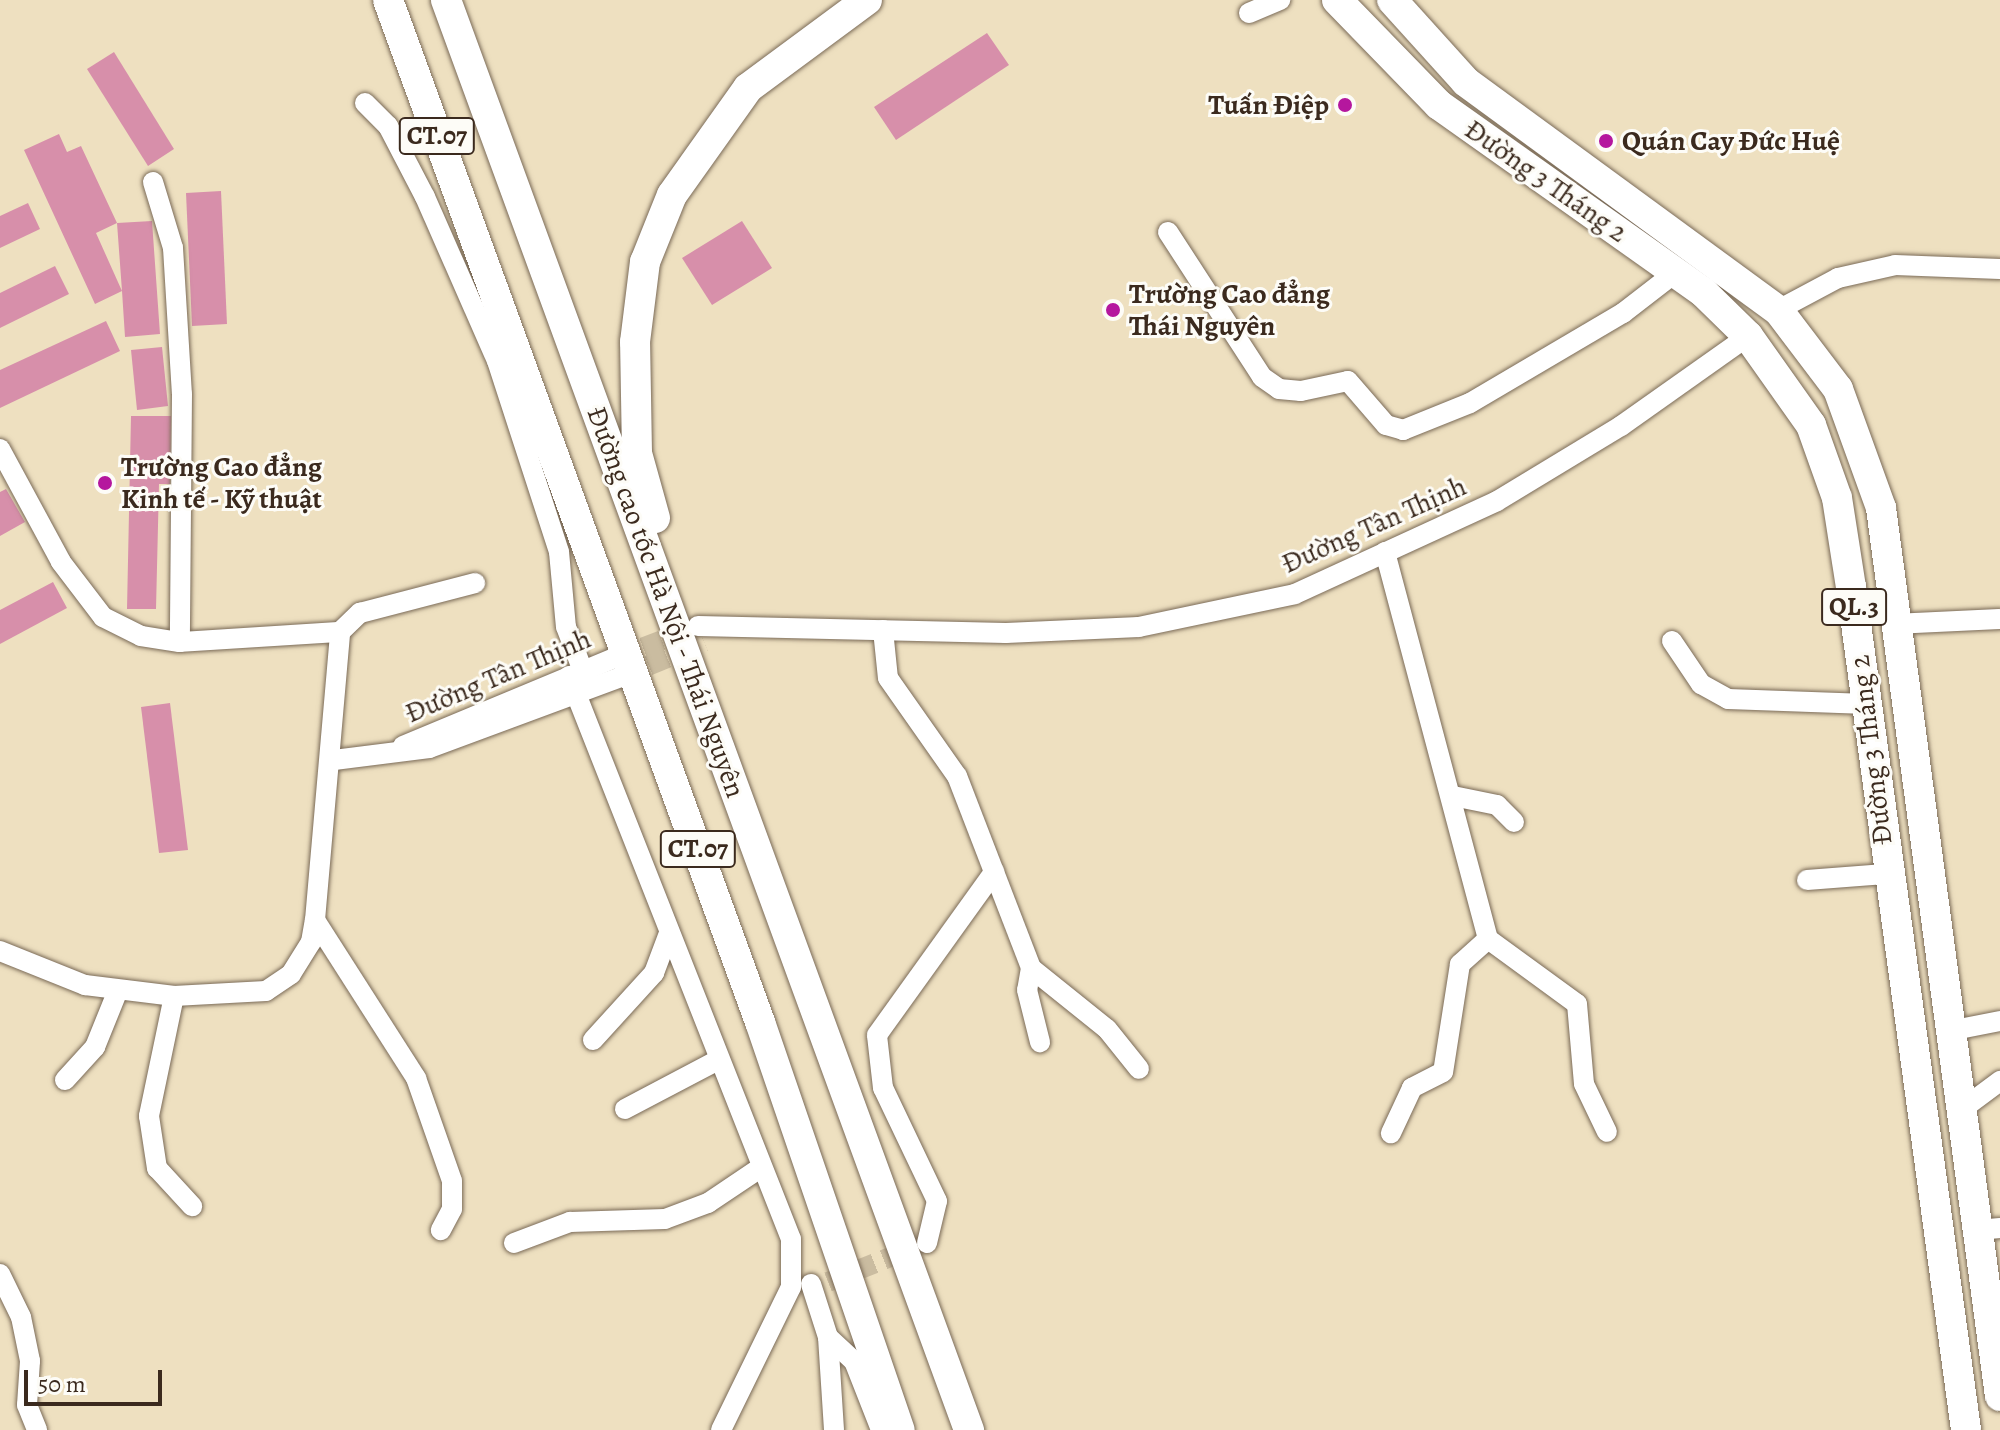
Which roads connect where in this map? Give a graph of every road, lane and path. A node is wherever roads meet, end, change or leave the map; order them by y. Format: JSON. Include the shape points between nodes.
{"nodes":[{"id":1,"x":371,"y":0,"type":"edge"},
{"id":2,"x":388,"y":0,"type":"edge"},
{"id":3,"x":446,"y":0,"type":"edge"},
{"id":4,"x":867,"y":0,"type":"edge"},
{"id":5,"x":1280,"y":0,"type":"edge"},
{"id":6,"x":1337,"y":0,"type":"edge"},
{"id":7,"x":1392,"y":0,"type":"edge"},
{"id":8,"x":1249,"y":13,"type":"dead end"},
{"id":9,"x":365,"y":103,"type":"dead end"},
{"id":10,"x":153,"y":182,"type":"dead end"},
{"id":11,"x":1168,"y":232,"type":"dead end"},
{"id":12,"x":2000,"y":269,"type":"edge"},
{"id":13,"x":487,"y":272,"type":"junction"},
{"id":14,"x":1676,"y":272,"type":"junction"},
{"id":15,"x":1778,"y":310,"type":"junction"},
{"id":16,"x":1748,"y":336,"type":"junction"},
{"id":17,"x":0,"y":449,"type":"edge"},
{"id":18,"x":1385,"y":552,"type":"junction"},
{"id":19,"x":1886,"y":580,"type":"junction"},
{"id":20,"x":475,"y":583,"type":"dead end"},
{"id":21,"x":1851,"y":587,"type":"junction"},
{"id":22,"x":2000,"y":619,"type":"edge"},
{"id":23,"x":1893,"y":624,"type":"junction"},
{"id":24,"x":883,"y":630,"type":"junction"},
{"id":25,"x":340,"y":632,"type":"junction"},
{"id":26,"x":701,"y":635,"type":"tunnel mouth"},
{"id":27,"x":1672,"y":641,"type":"dead end"},
{"id":28,"x":180,"y":642,"type":"junction"},
{"id":29,"x":618,"y":668,"type":"tunnel mouth"},
{"id":30,"x":576,"y":681,"type":"junction"},
{"id":31,"x":1867,"y":704,"type":"junction"},
{"id":32,"x":334,"y":760,"type":"junction"},
{"id":33,"x":1453,"y":796,"type":"junction"},
{"id":34,"x":1514,"y":822,"type":"dead end"},
{"id":35,"x":994,"y":872,"type":"junction"},
{"id":36,"x":1885,"y":874,"type":"junction"},
{"id":37,"x":1807,"y":880,"type":"dead end"},
{"id":38,"x":315,"y":920,"type":"junction"},
{"id":39,"x":669,"y":933,"type":"junction"},
{"id":40,"x":1488,"y":939,"type":"junction"},
{"id":41,"x":0,"y":951,"type":"edge"},
{"id":42,"x":1031,"y":968,"type":"junction"},
{"id":43,"x":118,"y":990,"type":"junction"},
{"id":44,"x":174,"y":996,"type":"junction"},
{"id":45,"x":812,"y":1004,"type":"junction"},
{"id":46,"x":2000,"y":1021,"type":"edge"},
{"id":47,"x":1949,"y":1031,"type":"junction"},
{"id":48,"x":593,"y":1040,"type":"dead end"},
{"id":49,"x":1040,"y":1042,"type":"dead end"},
{"id":50,"x":718,"y":1060,"type":"junction"},
{"id":51,"x":1139,"y":1069,"type":"dead end"},
{"id":52,"x":65,"y":1080,"type":"dead end"},
{"id":53,"x":2000,"y":1081,"type":"edge"},
{"id":54,"x":625,"y":1109,"type":"dead end"},
{"id":55,"x":1961,"y":1110,"type":"junction"},
{"id":56,"x":1607,"y":1132,"type":"dead end"},
{"id":57,"x":1391,"y":1133,"type":"dead end"},
{"id":58,"x":760,"y":1168,"type":"junction"},
{"id":59,"x":192,"y":1206,"type":"dead end"},
{"id":60,"x":1989,"y":1229,"type":"edge"},
{"id":61,"x":441,"y":1230,"type":"dead end"},
{"id":62,"x":514,"y":1243,"type":"dead end"},
{"id":63,"x":927,"y":1243,"type":"dead end"},
{"id":64,"x":0,"y":1274,"type":"edge"},
{"id":65,"x":810,"y":1285,"type":"junction"},
{"id":66,"x":828,"y":1337,"type":"junction"},
{"id":67,"x":2000,"y":1396,"type":"edge"},
{"id":68,"x":37,"y":1430,"type":"edge"},
{"id":69,"x":721,"y":1430,"type":"edge"},
{"id":70,"x":834,"y":1430,"type":"edge"},
{"id":71,"x":881,"y":1430,"type":"edge"},
{"id":72,"x":900,"y":1430,"type":"edge"},
{"id":73,"x":969,"y":1430,"type":"edge"},
{"id":74,"x":1966,"y":1430,"type":"edge"}],
"edges":[{"from":1,"to":13,"type":"highway"},
{"from":2,"to":13,"type":"highway","name":"Đường cao tốc Hà Nội - Thái Nguyên","number":"CT.07"},
{"from":3,"to":45,"type":"highway","name":"Đường cao tốc Hà Nội - Thái Nguyên","number":"CT.07"},
{"from":4,"to":45,"type":"highway","via":[[748,88],[692,161],[645,262],[635,342],[637,453],[744,767]]},
{"from":5,"to":8,"type":"street"},
{"from":6,"to":14,"type":"highway","name":"Đường 3 Tháng 2","number":"QL.3","via":[[1439,105]]},
{"from":7,"to":15,"type":"highway","name":"Đường 3 Tháng 2","number":"QL.3","via":[[1466,82]]},
{"from":9,"to":30,"type":"street","via":[[388,126],[425,197],[497,361],[559,552]]},
{"from":10,"to":28,"type":"street","via":[[173,248],[182,379]]},
{"from":11,"to":14,"type":"street","via":[[1262,377],[1279,389],[1301,391],[1348,381],[1386,425],[1403,430],[1483,395],[1623,313]]},
{"from":12,"to":15,"type":"street","via":[[1895,265],[1838,278]]},
{"from":13,"to":72,"type":"highway","name":"Đường cao tốc Hà Nội - Thái Nguyên","number":"CT.07","via":[[760,1022]]},
{"from":14,"to":16,"type":"highway","name":"Đường 3 Tháng 2","number":"QL.3"},
{"from":15,"to":19,"type":"highway","name":"Đường 3 Tháng 2","number":"QL.3","via":[[1824,365],[1863,451],[1881,508]]},
{"from":16,"to":18,"type":"street","name":"Đường Tân Thịnh","via":[[1522,486]]},
{"from":16,"to":21,"type":"highway","name":"Đường 3 Tháng 2","number":"QL.3","via":[[1811,425],[1837,498]]},
{"from":17,"to":28,"type":"street","via":[[61,562],[103,617],[141,636]]},
{"from":18,"to":24,"type":"street","name":"Đường Tân Thịnh","via":[[1295,594],[1139,627]]},
{"from":18,"to":33,"type":"street"},
{"from":19,"to":21,"type":"highway"},
{"from":19,"to":23,"type":"highway","name":"Đường 3 Tháng 2","number":"QL.3"},
{"from":20,"to":25,"type":"street","via":[[360,613]]},
{"from":21,"to":31,"type":"highway","name":"Đường 3 Tháng 2","number":"QL.3"},
{"from":22,"to":23,"type":"street"},
{"from":23,"to":47,"type":"highway","name":"Đường 3 Tháng 2","number":"QL.3"},
{"from":24,"to":26,"type":"street","name":"Đường Tân Thịnh","via":[[735,627]]},
{"from":24,"to":35,"type":"street","via":[[888,678],[957,776]]},
{"from":25,"to":28,"type":"street"},
{"from":25,"to":32,"type":"street"},
{"from":27,"to":31,"type":"street","via":[[1701,684],[1728,699]]},
{"from":29,"to":30,"type":"street","name":"Đường Tân Thịnh"},
{"from":30,"to":32,"type":"street","name":"Đường Tân Thịnh","via":[[429,748],[403,746]]},
{"from":30,"to":39,"type":"street"},
{"from":31,"to":36,"type":"highway","name":"Đường 3 Tháng 2","number":"QL.3"},
{"from":32,"to":38,"type":"street"},
{"from":33,"to":34,"type":"street","via":[[1497,805]]},
{"from":33,"to":40,"type":"street"},
{"from":35,"to":42,"type":"street"},
{"from":35,"to":63,"type":"street","via":[[877,1035],[883,1088],[937,1201]]},
{"from":36,"to":37,"type":"street"},
{"from":36,"to":74,"type":"highway","name":"Đường 3 Tháng 2","number":"QL.3"},
{"from":38,"to":44,"type":"street","via":[[311,942],[291,974],[266,991]]},
{"from":38,"to":61,"type":"street","via":[[416,1078],[452,1181],[452,1209]]},
{"from":39,"to":48,"type":"street","via":[[654,973],[629,1008]]},
{"from":39,"to":50,"type":"street"},
{"from":40,"to":56,"type":"street","via":[[1577,1004],[1584,1084]]},
{"from":40,"to":57,"type":"street","via":[[1460,964],[1443,1072],[1412,1088]]},
{"from":41,"to":43,"type":"street"},
{"from":42,"to":49,"type":"street","via":[[1027,990]]},
{"from":42,"to":51,"type":"street","via":[[1107,1029]]},
{"from":43,"to":44,"type":"street"},
{"from":43,"to":52,"type":"street","via":[[95,1047]]},
{"from":44,"to":59,"type":"street","via":[[149,1116],[157,1168]]},
{"from":45,"to":73,"type":"highway","name":"Đường cao tốc Hà Nội - Thái Nguyên","number":"CT.07"},
{"from":46,"to":47,"type":"street"},
{"from":47,"to":55,"type":"highway","name":"Đường 3 Tháng 2","number":"QL.3"},
{"from":50,"to":54,"type":"street"},
{"from":50,"to":58,"type":"street"},
{"from":53,"to":55,"type":"street"},
{"from":55,"to":60,"type":"highway","name":"Đường 3 Tháng 2","number":"QL.3"},
{"from":58,"to":62,"type":"street","via":[[708,1203],[665,1219],[570,1222]]},
{"from":58,"to":65,"type":"street"},
{"from":60,"to":67,"type":"highway","name":"Đường 3 Tháng 2","number":"QL.3"},
{"from":64,"to":68,"type":"street","via":[[21,1317],[30,1361],[27,1405]]},
{"from":65,"to":66,"type":"street"},
{"from":65,"to":69,"type":"street"},
{"from":66,"to":70,"type":"street"},
{"from":66,"to":71,"type":"street","via":[[854,1361]]}]}
